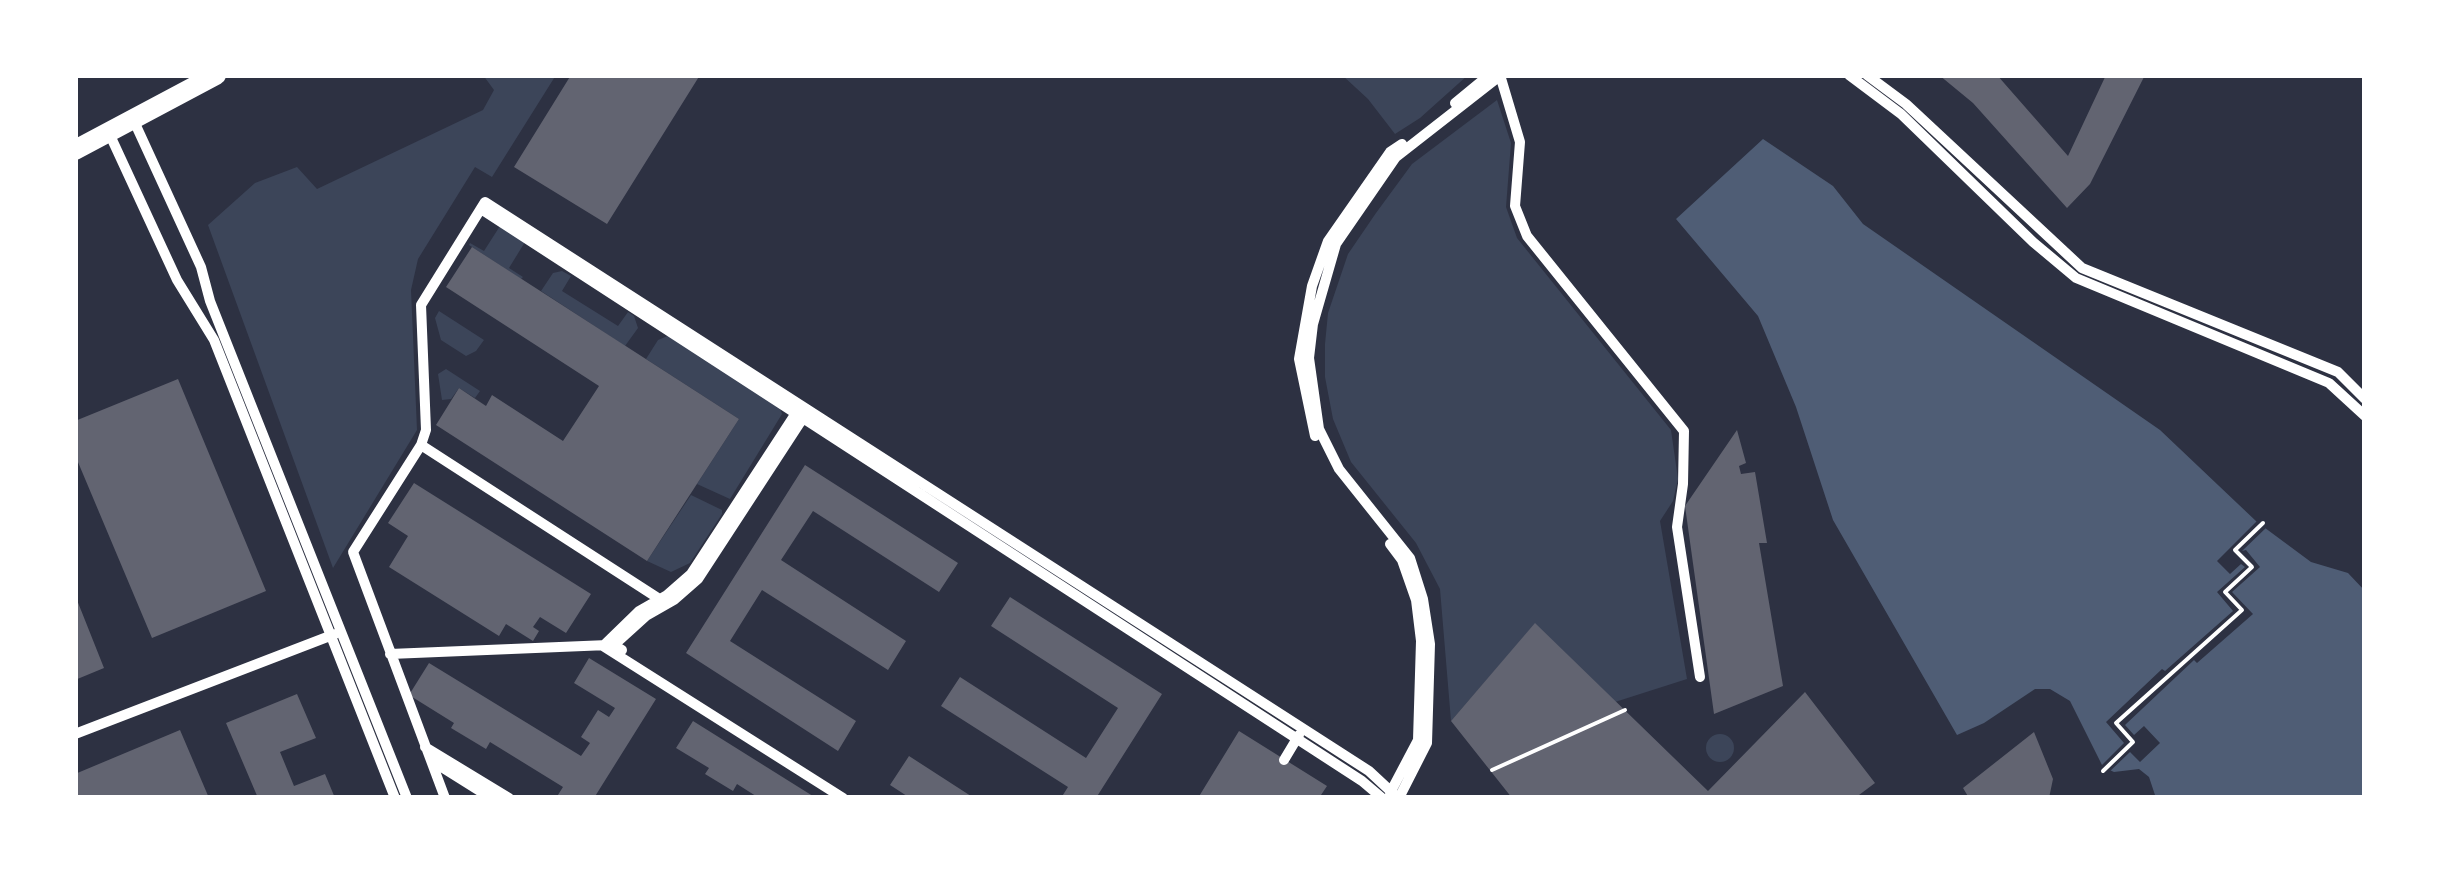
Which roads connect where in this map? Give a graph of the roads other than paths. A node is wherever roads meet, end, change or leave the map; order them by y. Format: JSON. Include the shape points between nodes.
{"nodes":[{"id":1,"x":216,"y":75,"type":"edge"},
{"id":2,"x":1849,"y":75,"type":"edge"},
{"id":3,"x":1867,"y":75,"type":"edge"},
{"id":4,"x":1496,"y":78,"type":"edge"},
{"id":5,"x":133,"y":118,"type":"junction"},
{"id":6,"x":108,"y":132,"type":"junction"},
{"id":7,"x":75,"y":150,"type":"edge"},
{"id":8,"x":2365,"y":399,"type":"edge"},
{"id":9,"x":802,"y":412,"type":"junction"},
{"id":10,"x":2365,"y":416,"type":"edge"},
{"id":11,"x":421,"y":445,"type":"junction"},
{"id":12,"x":663,"y":602,"type":"junction"},
{"id":13,"x":336,"y":633,"type":"junction"},
{"id":14,"x":608,"y":646,"type":"junction"},
{"id":15,"x":390,"y":654,"type":"junction"},
{"id":16,"x":1700,"y":678,"type":"dead end"},
{"id":17,"x":75,"y":734,"type":"edge"},
{"id":18,"x":1299,"y":734,"type":"junction"},
{"id":19,"x":426,"y":747,"type":"junction"},
{"id":20,"x":1284,"y":760,"type":"dead end"},
{"id":21,"x":431,"y":761,"type":"junction"},
{"id":22,"x":1392,"y":797,"type":"edge"},
{"id":23,"x":395,"y":798,"type":"edge"},
{"id":24,"x":407,"y":798,"type":"edge"},
{"id":25,"x":445,"y":798,"type":"edge"},
{"id":26,"x":491,"y":798,"type":"edge"},
{"id":27,"x":509,"y":798,"type":"edge"},
{"id":28,"x":843,"y":798,"type":"edge"},
{"id":29,"x":854,"y":798,"type":"edge"}],
"edges":[{"from":1,"to":5,"type":"main road"},
{"from":2,"to":10,"type":"street","via":[[1901,114],[2076,278],[2329,383]]},
{"from":3,"to":8,"type":"street","via":[[2082,268],[2338,372]]},
{"from":4,"to":16,"type":"street","via":[[1520,142],[1515,206],[1526,236],[1684,431],[1678,527]]},
{"from":4,"to":22,"type":"street","via":[[1390,152],[1328,241],[1298,359],[1312,430],[1332,471],[1402,560],[1416,600],[1418,740]]},
{"from":5,"to":6,"type":"main road"},
{"from":5,"to":13,"type":"street","via":[[201,267]]},
{"from":6,"to":7,"type":"main road"},
{"from":6,"to":13,"type":"street","via":[[177,280],[214,340]]},
{"from":9,"to":11,"type":"street","via":[[483,206],[420,305],[426,430]]},
{"from":9,"to":12,"type":"street","via":[[691,574]]},
{"from":9,"to":18,"type":"street"},
{"from":11,"to":12,"type":"street"},
{"from":11,"to":15,"type":"street","via":[[353,552]]},
{"from":12,"to":14,"type":"street"},
{"from":13,"to":17,"type":"street"},
{"from":13,"to":23,"type":"street"},
{"from":13,"to":24,"type":"street"},
{"from":14,"to":15,"type":"street"},
{"from":14,"to":28,"type":"street"},
{"from":14,"to":29,"type":"street"},
{"from":15,"to":19,"type":"street"},
{"from":18,"to":20,"type":"street"},
{"from":18,"to":22,"type":"street"},
{"from":19,"to":21,"type":"street"},
{"from":19,"to":27,"type":"street"},
{"from":21,"to":25,"type":"street"},
{"from":21,"to":26,"type":"street"}]}
